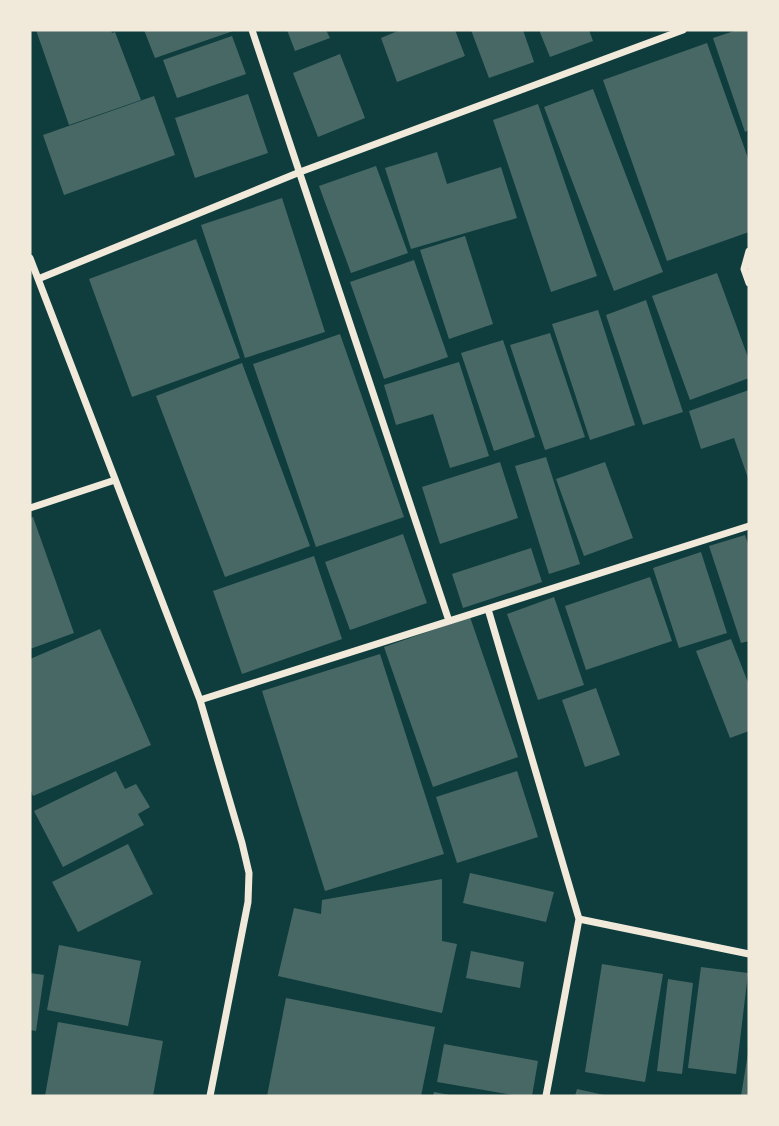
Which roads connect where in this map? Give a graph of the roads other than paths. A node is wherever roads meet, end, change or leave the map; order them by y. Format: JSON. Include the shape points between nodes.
{"nodes":[{"id":1,"x":252,"y":30,"type":"edge"},
{"id":2,"x":683,"y":30,"type":"edge"},
{"id":3,"x":300,"y":172,"type":"junction"},
{"id":4,"x":749,"y":251,"type":"edge"},
{"id":5,"x":30,"y":258,"type":"edge"},
{"id":6,"x":38,"y":279,"type":"junction"},
{"id":7,"x":749,"y":283,"type":"edge"},
{"id":8,"x":115,"y":480,"type":"junction"},
{"id":9,"x":30,"y":508,"type":"edge"},
{"id":10,"x":749,"y":526,"type":"edge"},
{"id":11,"x":488,"y":609,"type":"junction"},
{"id":12,"x":449,"y":621,"type":"junction"},
{"id":13,"x":200,"y":700,"type":"junction"},
{"id":14,"x":579,"y":919,"type":"junction"},
{"id":15,"x":749,"y":954,"type":"edge"},
{"id":16,"x":210,"y":1096,"type":"edge"},
{"id":17,"x":546,"y":1096,"type":"edge"}],
"edges":[{"from":1,"to":3,"type":"street"},
{"from":2,"to":3,"type":"street"},
{"from":3,"to":6,"type":"street"},
{"from":3,"to":12,"type":"street"},
{"from":4,"to":7,"type":"street","via":[[744,269]]},
{"from":5,"to":6,"type":"street"},
{"from":6,"to":8,"type":"street"},
{"from":8,"to":9,"type":"street"},
{"from":8,"to":13,"type":"street"},
{"from":10,"to":11,"type":"street"},
{"from":11,"to":12,"type":"street"},
{"from":11,"to":14,"type":"street"},
{"from":12,"to":13,"type":"street"},
{"from":13,"to":16,"type":"street","via":[[249,873],[248,902]]},
{"from":14,"to":15,"type":"street"},
{"from":14,"to":17,"type":"street"}]}
